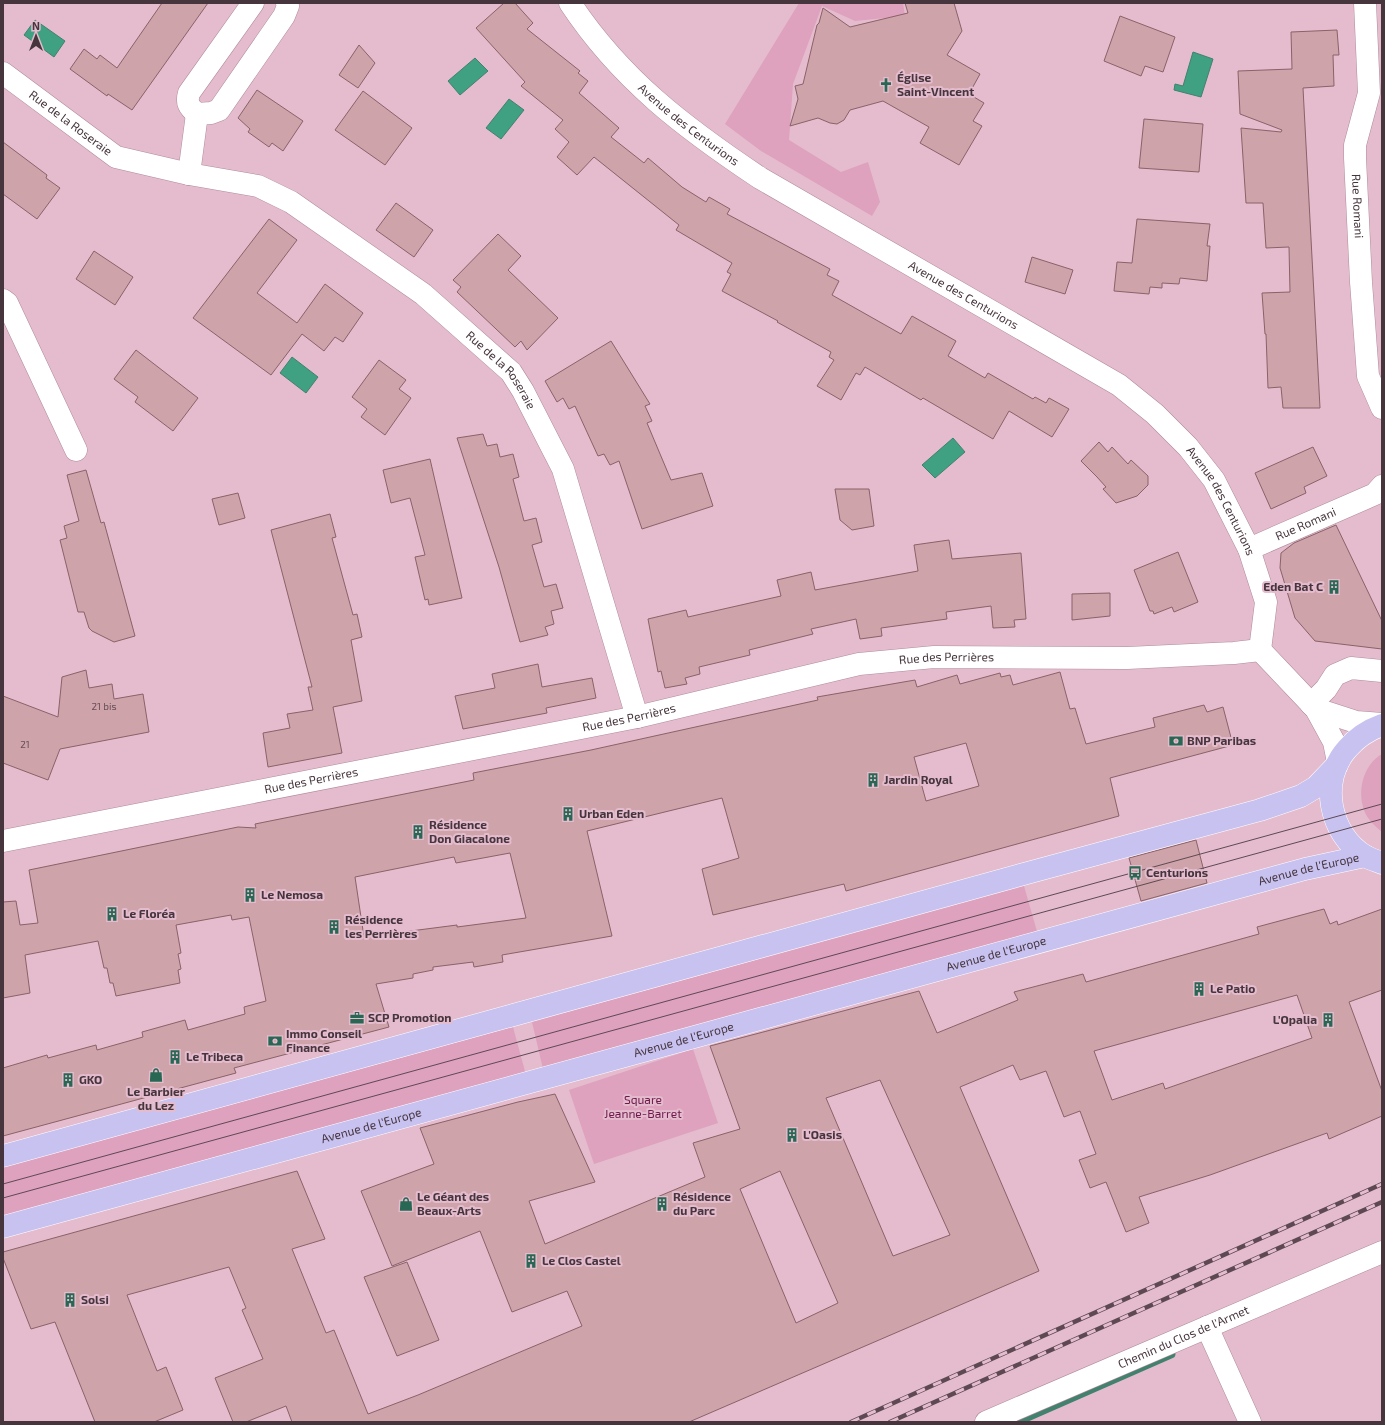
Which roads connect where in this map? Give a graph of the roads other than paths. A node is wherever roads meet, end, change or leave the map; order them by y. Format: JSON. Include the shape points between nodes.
{"nodes":[{"id":1,"x":253,"y":3,"type":"edge"},
{"id":2,"x":287,"y":3,"type":"edge"},
{"id":3,"x":570,"y":3,"type":"edge"},
{"id":4,"x":1365,"y":3,"type":"edge"},
{"id":5,"x":3,"y":73,"type":"edge"},
{"id":6,"x":197,"y":114,"type":"junction"},
{"id":7,"x":189,"y":174,"type":"junction"},
{"id":8,"x":3,"y":300,"type":"edge"},
{"id":9,"x":1382,"y":408,"type":"edge"},
{"id":10,"x":76,"y":450,"type":"dead end"},
{"id":11,"x":1382,"y":486,"type":"edge"},
{"id":12,"x":1249,"y":548,"type":"junction"},
{"id":13,"x":1260,"y":650,"type":"junction"},
{"id":14,"x":1382,"y":671,"type":"edge"},
{"id":15,"x":1313,"y":706,"type":"junction"},
{"id":16,"x":637,"y":717,"type":"junction"},
{"id":17,"x":1382,"y":724,"type":"edge"},
{"id":18,"x":1337,"y":764,"type":"junction"},
{"id":19,"x":3,"y":842,"type":"edge"},
{"id":20,"x":1374,"y":859,"type":"edge"},
{"id":21,"x":3,"y":1156,"type":"edge"},
{"id":22,"x":3,"y":1227,"type":"edge"},
{"id":23,"x":1382,"y":1252,"type":"edge"},
{"id":24,"x":1207,"y":1327,"type":"junction"},
{"id":25,"x":986,"y":1422,"type":"edge"},
{"id":26,"x":1250,"y":1422,"type":"edge"}],
"edges":[{"from":1,"to":6,"type":"street","via":[[189,93],[189,107]]},
{"from":2,"to":6,"type":"street","via":[[284,16],[219,110]]},
{"from":3,"to":12,"type":"street","name":"Avenue des Centurions","via":[[632,80],[670,114],[713,146],[760,178],[1119,385],[1155,414],[1188,447],[1214,480]]},
{"from":4,"to":9,"type":"street","name":"Rue Romani","via":[[1369,86],[1367,105],[1355,145],[1355,166],[1368,376]]},
{"from":5,"to":7,"type":"street","name":"Rue de la Roseraie","via":[[116,157]]},
{"from":6,"to":7,"type":"street"},
{"from":7,"to":16,"type":"street","name":"Rue de la Roseraie","via":[[258,186],[291,202],[423,294],[511,372],[563,469]]},
{"from":8,"to":10,"type":"street","via":[[7,303]]},
{"from":11,"to":12,"type":"street","name":"Rue Romani","via":[[1375,494]]},
{"from":12,"to":13,"type":"street","name":"Avenue des Centurions","via":[[1266,602]]},
{"from":13,"to":15,"type":"street"},
{"from":13,"to":16,"type":"street","name":"Rue des Perrières","via":[[1127,658],[934,657],[859,664]]},
{"from":14,"to":15,"type":"street","via":[[1351,668],[1335,674]]},
{"from":15,"to":17,"type":"street","via":[[1356,722]]},
{"from":15,"to":18,"type":"street","via":[[1334,742]]},
{"from":16,"to":19,"type":"street","name":"Rue des Perrières"},
{"from":17,"to":18,"type":"main road","via":[[1357,738],[1346,749]]},
{"from":18,"to":20,"type":"main road","via":[[1331,782],[1334,817],[1351,845]]},
{"from":18,"to":21,"type":"main road","via":[[1316,787],[1301,796],[1260,810]]},
{"from":20,"to":22,"type":"main road","name":"Avenue de l'Europe","via":[[1305,869]]},
{"from":23,"to":24,"type":"street","name":"Chemin du Clos de l'Armet"},
{"from":24,"to":25,"type":"street","name":"Chemin du Clos de l'Armet"},
{"from":24,"to":26,"type":"street"}]}
